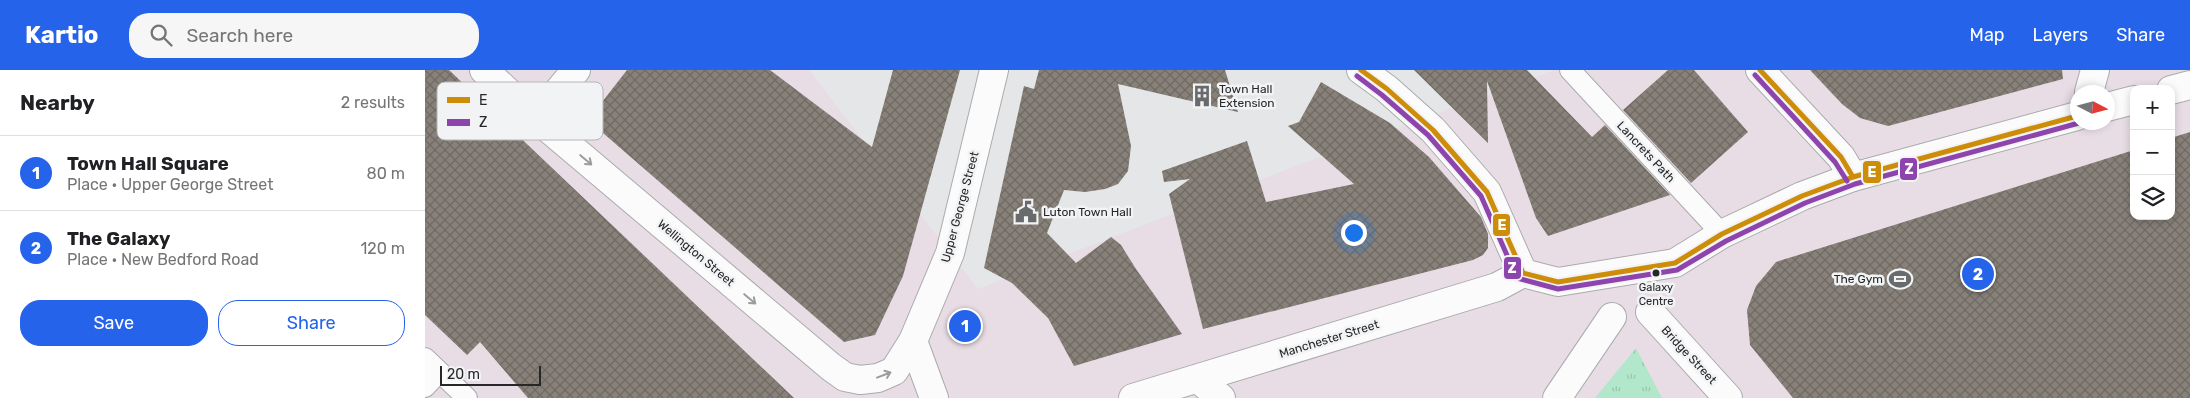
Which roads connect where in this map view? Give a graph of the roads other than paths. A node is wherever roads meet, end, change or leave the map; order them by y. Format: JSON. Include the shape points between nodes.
{"nodes":[{"id":1,"x":484,"y":70,"type":"edge"},
{"id":2,"x":576,"y":70,"type":"edge"},
{"id":3,"x":995,"y":70,"type":"edge"},
{"id":4,"x":1361,"y":70,"type":"edge"},
{"id":5,"x":1570,"y":70,"type":"edge"},
{"id":6,"x":1760,"y":70,"type":"edge"},
{"id":7,"x":2095,"y":70,"type":"edge"},
{"id":8,"x":497,"y":82,"type":"edge"},
{"id":9,"x":566,"y":82,"type":"edge"},
{"id":10,"x":2091,"y":85,"type":"edge"},
{"id":11,"x":2190,"y":85,"type":"edge"},
{"id":12,"x":2175,"y":89,"type":"edge"},
{"id":13,"x":2130,"y":101,"type":"edge"},
{"id":14,"x":2115,"y":105,"type":"edge"},
{"id":15,"x":2070,"y":118,"type":"edge"},
{"id":16,"x":562,"y":140,"type":"edge"},
{"id":17,"x":1853,"y":177,"type":"junction"},
{"id":18,"x":1722,"y":234,"type":"junction"},
{"id":19,"x":1523,"y":273,"type":"junction"},
{"id":20,"x":1650,"y":312,"type":"dead end"},
{"id":21,"x":1612,"y":317,"type":"dead end"},
{"id":22,"x":913,"y":341,"type":"junction"},
{"id":23,"x":432,"y":365,"type":"edge"},
{"id":24,"x":1198,"y":379,"type":"junction"},
{"id":25,"x":425,"y":387,"type":"edge"},
{"id":26,"x":467,"y":398,"type":"edge"},
{"id":27,"x":933,"y":398,"type":"edge"},
{"id":28,"x":1133,"y":398,"type":"edge"},
{"id":29,"x":1221,"y":398,"type":"edge"},
{"id":30,"x":1557,"y":398,"type":"edge"},
{"id":31,"x":1728,"y":398,"type":"edge"}],
"edges":[{"from":1,"to":8,"type":"street","name":"Wellington Street"},
{"from":2,"to":9,"type":"street"},
{"from":3,"to":22,"type":"street","name":"Upper George Street","via":[[950,252]]},
{"from":4,"to":19,"type":"street","via":[[1433,130],[1487,192]]},
{"from":5,"to":18,"type":"lane","name":"Lancrets Path"},
{"from":6,"to":17,"type":"street","via":[[1841,156]]},
{"from":7,"to":10,"type":"street"},
{"from":11,"to":12,"type":"street"},
{"from":13,"to":14,"type":"street"},
{"from":15,"to":17,"type":"street"},
{"from":16,"to":22,"type":"street","name":"Wellington Street","one_way":true,"via":[[845,377],[860,380],[878,378],[894,371]]},
{"from":17,"to":18,"type":"street","via":[[1802,196]]},
{"from":18,"to":19,"type":"street","via":[[1675,263],[1558,282]]},
{"from":19,"to":24,"type":"street","name":"Manchester Street","via":[[1497,287]]},
{"from":20,"to":31,"type":"street","name":"Bridge Street"},
{"from":21,"to":30,"type":"street"},
{"from":22,"to":27,"type":"street"},
{"from":23,"to":25,"type":"lane"},
{"from":23,"to":26,"type":"lane"},
{"from":24,"to":28,"type":"street","name":"Manchester Street"},
{"from":24,"to":29,"type":"street"}]}
